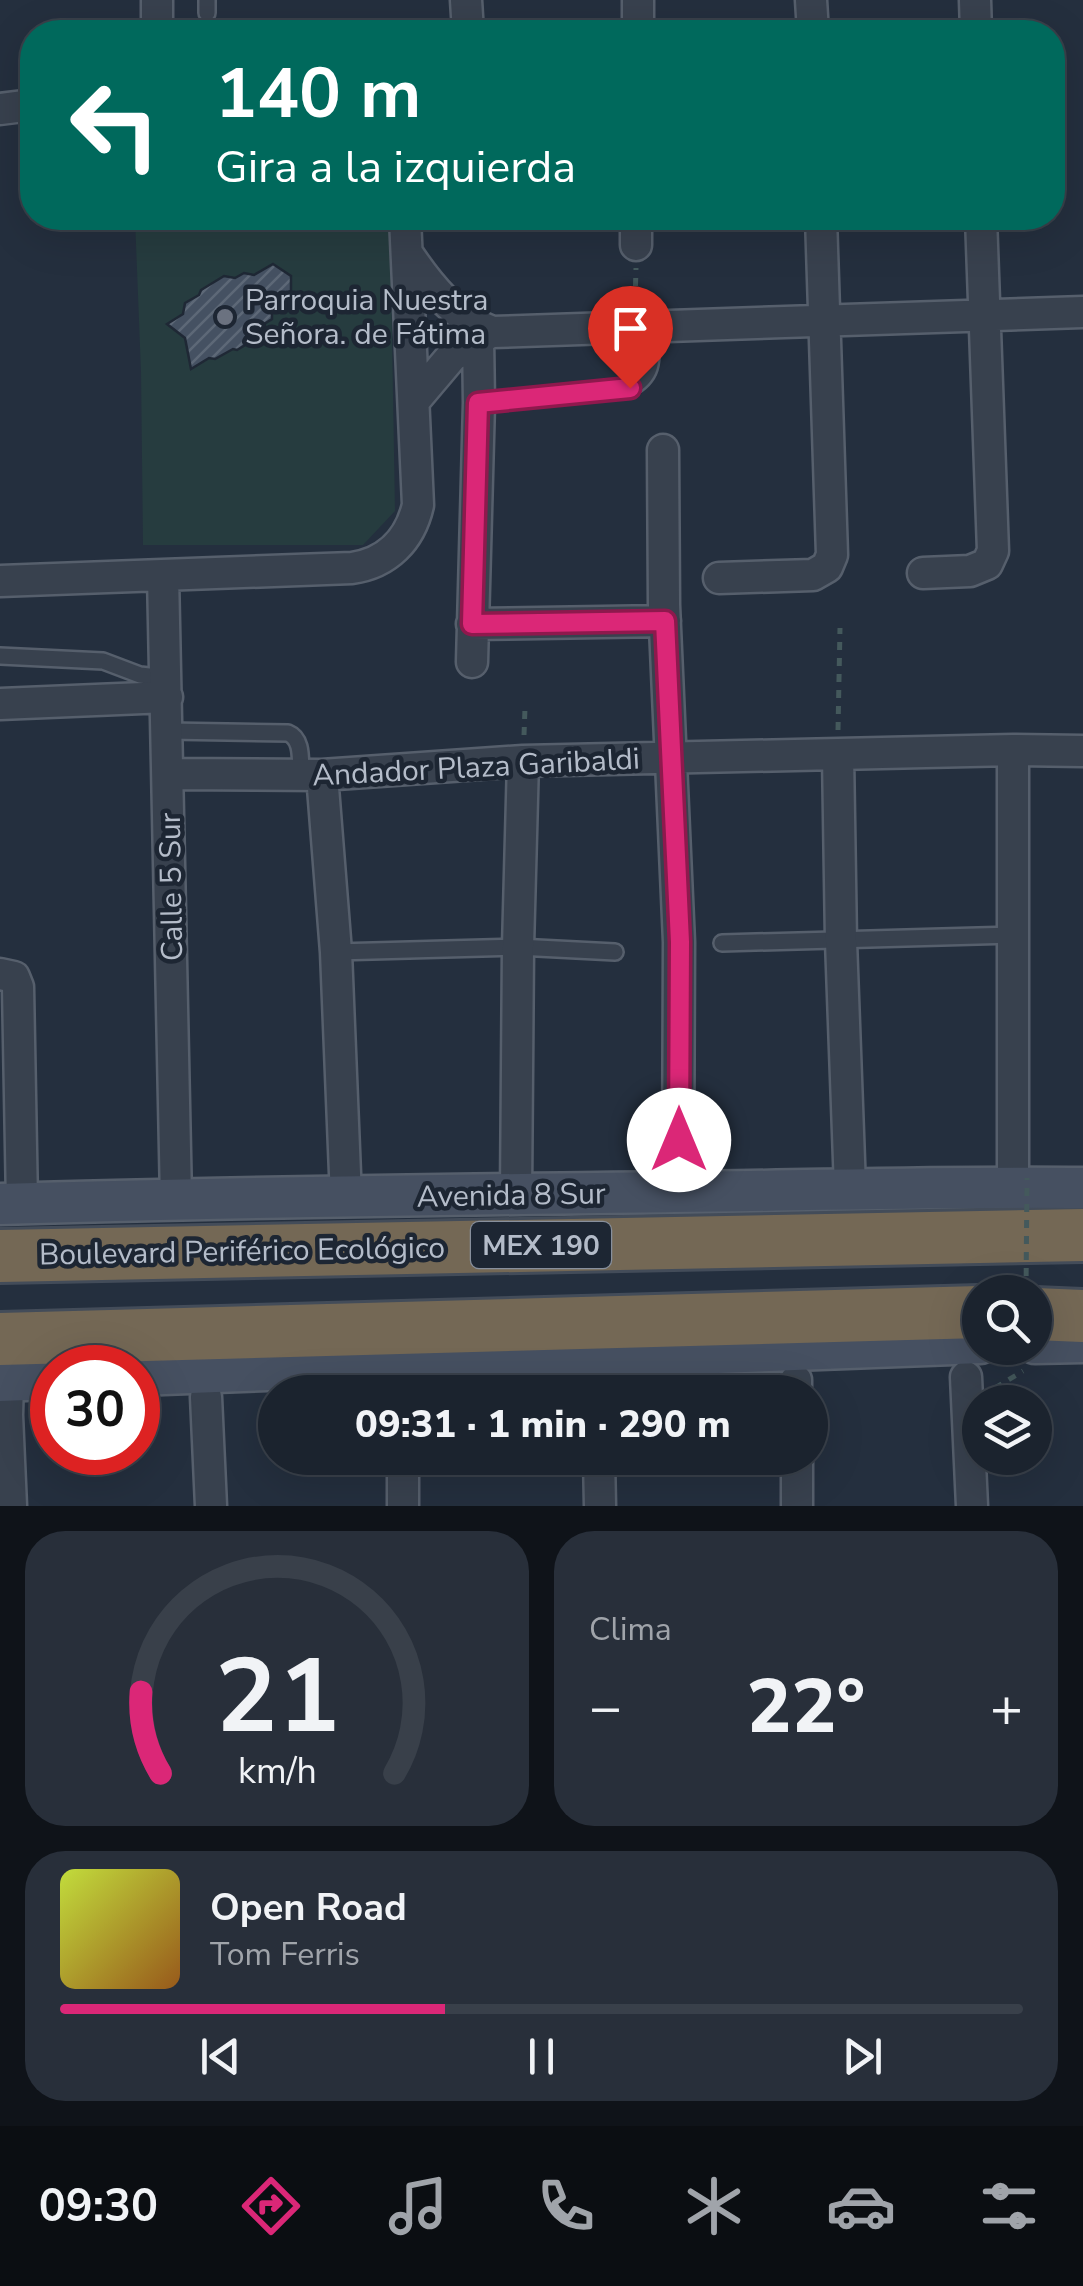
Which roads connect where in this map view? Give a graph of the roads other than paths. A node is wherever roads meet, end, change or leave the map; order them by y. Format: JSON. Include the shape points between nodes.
{"nodes":[{"id":1,"x":406,"y":230,"type":"edge"},
{"id":2,"x":820,"y":230,"type":"edge"},
{"id":3,"x":982,"y":230,"type":"edge"},
{"id":4,"x":407,"y":253,"type":"junction"},
{"id":5,"x":1083,"y":312,"type":"edge"},
{"id":6,"x":984,"y":314,"type":"junction"},
{"id":7,"x":824,"y":320,"type":"junction"},
{"id":8,"x":643,"y":326,"type":"junction"},
{"id":9,"x":482,"y":332,"type":"junction"},
{"id":10,"x":414,"y":401,"type":"junction"},
{"id":11,"x":478,"y":403,"type":"junction"},
{"id":12,"x":663,"y":450,"type":"dead end"},
{"id":13,"x":922,"y":573,"type":"dead end"},
{"id":14,"x":164,"y":575,"type":"junction"},
{"id":15,"x":718,"y":578,"type":"dead end"},
{"id":16,"x":0,"y":581,"type":"edge"},
{"id":17,"x":665,"y":621,"type":"junction"},
{"id":18,"x":472,"y":624,"type":"junction"},
{"id":19,"x":0,"y":656,"type":"edge"},
{"id":20,"x":472,"y":662,"type":"dead end"},
{"id":21,"x":167,"y":688,"type":"junction"},
{"id":22,"x":0,"y":704,"type":"edge"},
{"id":23,"x":168,"y":730,"type":"junction"},
{"id":24,"x":1012,"y":750,"type":"junction"},
{"id":25,"x":1083,"y":751,"type":"edge"},
{"id":26,"x":838,"y":756,"type":"junction"},
{"id":27,"x":672,"y":759,"type":"junction"},
{"id":28,"x":523,"y":761,"type":"junction"},
{"id":29,"x":168,"y":774,"type":"junction"},
{"id":30,"x":312,"y":775,"type":"junction"},
{"id":31,"x":1014,"y":934,"type":"junction"},
{"id":32,"x":841,"y":941,"type":"junction"},
{"id":33,"x":722,"y":943,"type":"dead end"},
{"id":34,"x":518,"y":947,"type":"junction"},
{"id":35,"x":336,"y":952,"type":"junction"},
{"id":36,"x":614,"y":952,"type":"dead end"},
{"id":37,"x":7,"y":975,"type":"edge"},
{"id":38,"x":678,"y":1177,"type":"dead end"},
{"id":39,"x":1020,"y":1183,"type":"junction"},
{"id":40,"x":850,"y":1188,"type":"junction"},
{"id":41,"x":1083,"y":1188,"type":"edge"},
{"id":42,"x":516,"y":1194,"type":"junction"},
{"id":43,"x":346,"y":1198,"type":"junction"},
{"id":44,"x":176,"y":1199,"type":"junction"},
{"id":45,"x":11,"y":1204,"type":"edge"},
{"id":46,"x":1083,"y":1234,"type":"edge"},
{"id":47,"x":0,"y":1256,"type":"edge"},
{"id":48,"x":962,"y":1313,"type":"edge"},
{"id":49,"x":1052,"y":1315,"type":"edge"},
{"id":50,"x":1083,"y":1316,"type":"edge"},
{"id":51,"x":1083,"y":1342,"type":"edge"},
{"id":52,"x":1052,"y":1350,"type":"edge"},
{"id":53,"x":962,"y":1360,"type":"edge"},
{"id":54,"x":973,"y":1365,"type":"edge"},
{"id":55,"x":3,"y":1367,"type":"edge"},
{"id":56,"x":30,"y":1374,"type":"edge"},
{"id":57,"x":160,"y":1376,"type":"edge"},
{"id":58,"x":206,"y":1396,"type":"dead end"},
{"id":59,"x":403,"y":1475,"type":"edge"},
{"id":60,"x":599,"y":1475,"type":"edge"},
{"id":61,"x":797,"y":1475,"type":"edge"},
{"id":62,"x":11,"y":1506,"type":"edge"},
{"id":63,"x":211,"y":1506,"type":"edge"},
{"id":64,"x":403,"y":1506,"type":"edge"},
{"id":65,"x":600,"y":1506,"type":"edge"},
{"id":66,"x":797,"y":1506,"type":"edge"},
{"id":67,"x":972,"y":1506,"type":"edge"}],
"edges":[{"from":1,"to":4,"type":"street"},
{"from":2,"to":7,"type":"street"},
{"from":3,"to":6,"type":"street"},
{"from":4,"to":9,"type":"street","via":[[441,299]]},
{"from":4,"to":10,"type":"street"},
{"from":5,"to":6,"type":"street"},
{"from":6,"to":7,"type":"street"},
{"from":6,"to":13,"type":"street","via":[[993,551],[987,564],[970,571]]},
{"from":7,"to":8,"type":"street"},
{"from":7,"to":15,"type":"street","via":[[828,567],[814,576]]},
{"from":8,"to":9,"type":"street"},
{"from":8,"to":11,"type":"lane","via":[[649,371],[630,388]]},
{"from":9,"to":10,"type":"street"},
{"from":9,"to":11,"type":"street"},
{"from":10,"to":14,"type":"street","via":[[418,506],[392,552],[367,566]]},
{"from":11,"to":18,"type":"street"},
{"from":12,"to":17,"type":"street"},
{"from":14,"to":16,"type":"street"},
{"from":14,"to":21,"type":"street","name":"Calle 5 Sur"},
{"from":17,"to":18,"type":"street"},
{"from":17,"to":27,"type":"street"},
{"from":18,"to":20,"type":"street"},
{"from":19,"to":21,"type":"lane","via":[[103,661]]},
{"from":21,"to":22,"type":"street"},
{"from":21,"to":23,"type":"street","name":"Calle 5 Sur"},
{"from":23,"to":29,"type":"street","name":"Calle 5 Sur"},
{"from":23,"to":30,"type":"lane","via":[[288,733]]},
{"from":24,"to":25,"type":"street","name":"Andador Plaza Garibaldi"},
{"from":24,"to":26,"type":"street","name":"Andador Plaza Garibaldi"},
{"from":24,"to":31,"type":"street"},
{"from":26,"to":27,"type":"street","name":"Andador Plaza Garibaldi"},
{"from":26,"to":32,"type":"street"},
{"from":27,"to":28,"type":"street","name":"Andador Plaza Garibaldi"},
{"from":27,"to":38,"type":"street","via":[[680,942]]},
{"from":28,"to":30,"type":"street","name":"Andador Plaza Garibaldi"},
{"from":28,"to":34,"type":"street"},
{"from":29,"to":30,"type":"street","name":"Andador Plaza Garibaldi"},
{"from":29,"to":44,"type":"street","name":"Calle 5 Sur"},
{"from":30,"to":35,"type":"street"},
{"from":31,"to":32,"type":"lane"},
{"from":31,"to":39,"type":"street"},
{"from":32,"to":33,"type":"lane"},
{"from":32,"to":40,"type":"street"},
{"from":34,"to":35,"type":"lane"},
{"from":34,"to":36,"type":"lane"},
{"from":34,"to":42,"type":"street"},
{"from":35,"to":43,"type":"street"},
{"from":37,"to":45,"type":"street","via":[[18,987]]},
{"from":39,"to":40,"type":"street","name":"Avenida 8 Sur"},
{"from":39,"to":41,"type":"street","name":"Avenida 8 Sur"},
{"from":40,"to":42,"type":"street","name":"Avenida 8 Sur"},
{"from":42,"to":43,"type":"street","name":"Avenida 8 Sur"},
{"from":43,"to":44,"type":"street","name":"Avenida 8 Sur"},
{"from":44,"to":45,"type":"street","name":"Avenida 8 Sur"},
{"from":46,"to":47,"type":"highway","name":"Boulevard Periférico Ecológico","number":"MEX 190"},
{"from":48,"to":55,"type":"highway"},
{"from":49,"to":50,"type":"highway"},
{"from":51,"to":52,"type":"street"},
{"from":53,"to":57,"type":"street"},
{"from":54,"to":67,"type":"street"},
{"from":55,"to":56,"type":"street"},
{"from":55,"to":62,"type":"street"},
{"from":58,"to":63,"type":"street"},
{"from":59,"to":64,"type":"street"},
{"from":60,"to":65,"type":"street"},
{"from":61,"to":66,"type":"street"}]}
